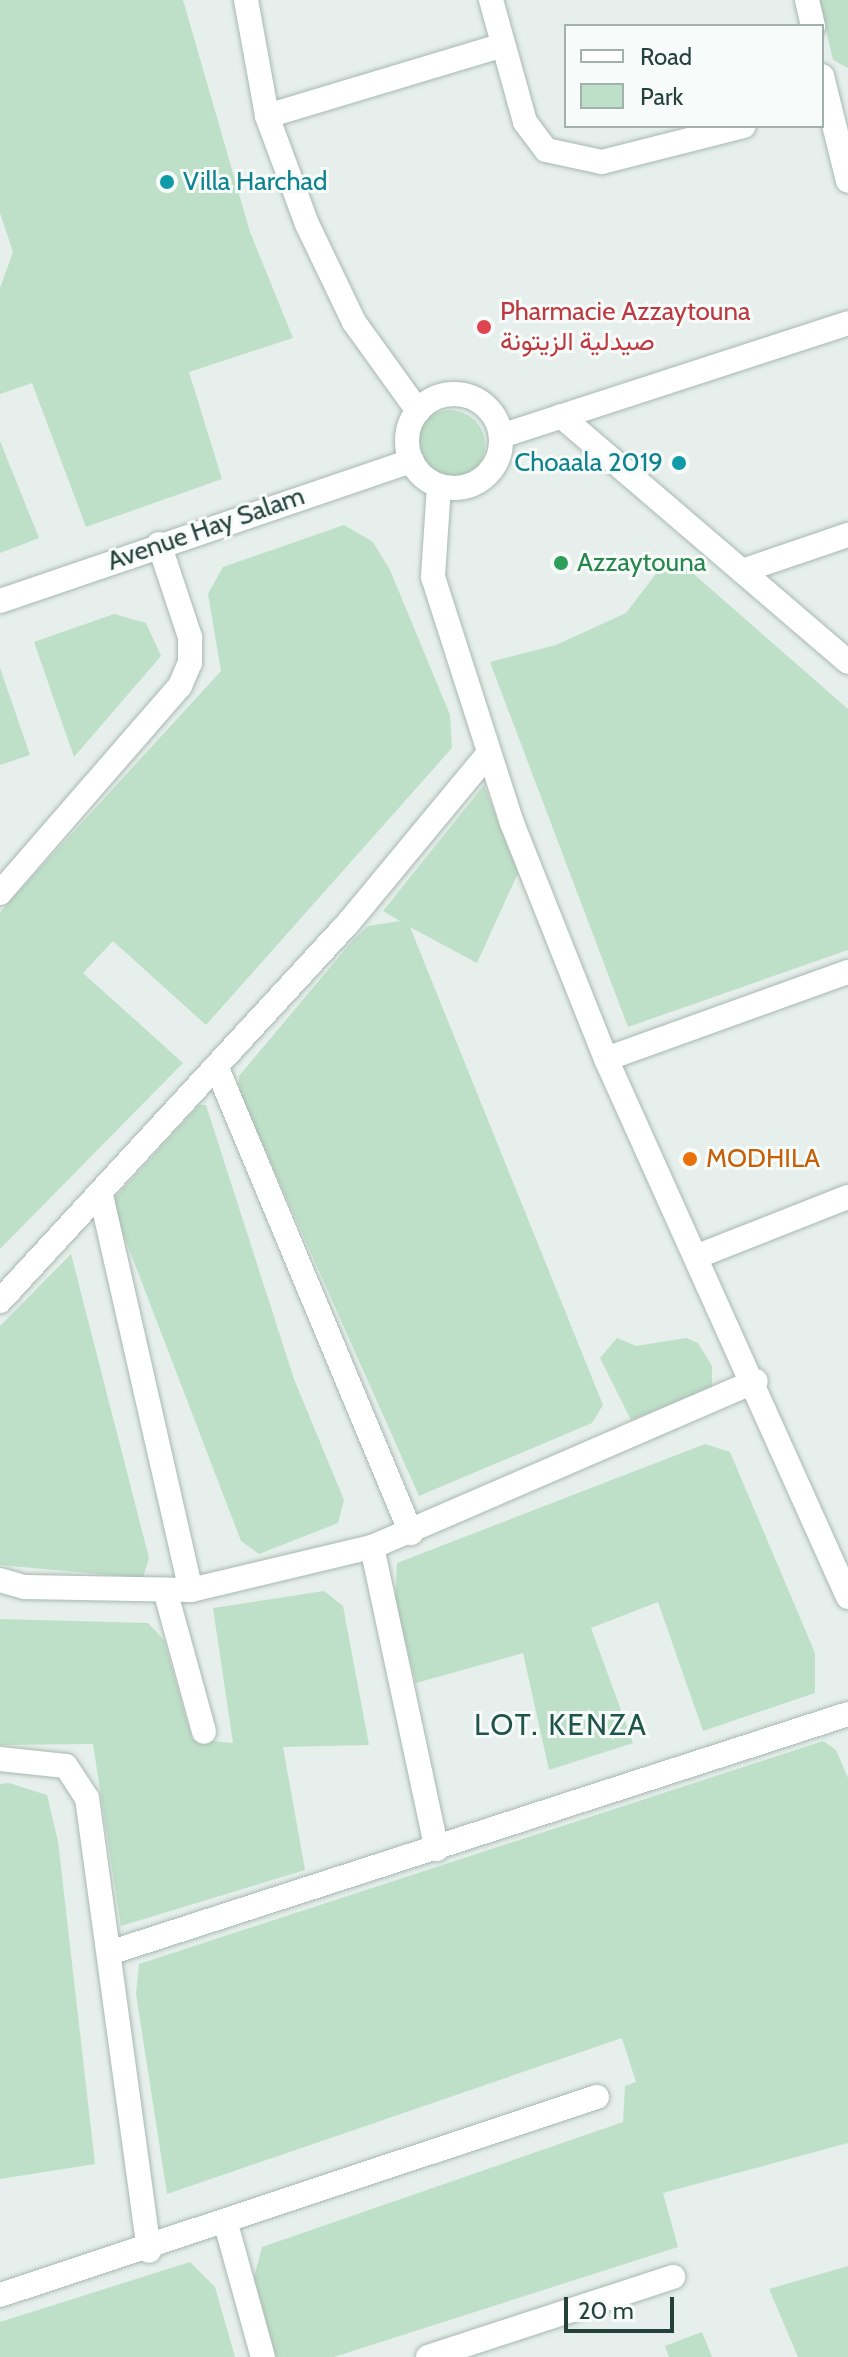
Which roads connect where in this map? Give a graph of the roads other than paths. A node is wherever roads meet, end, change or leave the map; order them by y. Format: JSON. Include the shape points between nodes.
{"nodes":[{"id":1,"x":246,"y":0,"type":"edge"},
{"id":2,"x":491,"y":0,"type":"edge"},
{"id":3,"x":807,"y":0,"type":"edge"},
{"id":4,"x":813,"y":24,"type":"edge"},
{"id":5,"x":503,"y":45,"type":"junction"},
{"id":6,"x":824,"y":81,"type":"edge"},
{"id":7,"x":832,"y":103,"type":"edge"},
{"id":8,"x":267,"y":116,"type":"junction"},
{"id":9,"x":736,"y":128,"type":"edge"},
{"id":10,"x":848,"y":181,"type":"edge"},
{"id":11,"x":848,"y":323,"type":"edge"},
{"id":12,"x":418,"y":411,"type":"junction"},
{"id":13,"x":561,"y":416,"type":"junction"},
{"id":14,"x":501,"y":436,"type":"junction"},
{"id":15,"x":412,"y":461,"type":"junction"},
{"id":16,"x":439,"y":486,"type":"junction"},
{"id":17,"x":848,"y":535,"type":"edge"},
{"id":18,"x":159,"y":544,"type":"junction"},
{"id":19,"x":742,"y":571,"type":"junction"},
{"id":20,"x":0,"y":601,"type":"edge"},
{"id":21,"x":848,"y":662,"type":"edge"},
{"id":22,"x":488,"y":754,"type":"junction"},
{"id":23,"x":0,"y":893,"type":"edge"},
{"id":24,"x":848,"y":972,"type":"edge"},
{"id":25,"x":606,"y":1059,"type":"junction"},
{"id":26,"x":217,"y":1068,"type":"junction"},
{"id":27,"x":101,"y":1195,"type":"junction"},
{"id":28,"x":848,"y":1197,"type":"edge"},
{"id":29,"x":698,"y":1256,"type":"junction"},
{"id":30,"x":0,"y":1301,"type":"edge"},
{"id":31,"x":756,"y":1381,"type":"junction"},
{"id":32,"x":411,"y":1533,"type":"junction"},
{"id":33,"x":372,"y":1547,"type":"junction"},
{"id":34,"x":0,"y":1580,"type":"edge"},
{"id":35,"x":847,"y":1588,"type":"edge"},
{"id":36,"x":165,"y":1590,"type":"junction"},
{"id":37,"x":191,"y":1590,"type":"junction"},
{"id":38,"x":848,"y":1714,"type":"edge"},
{"id":39,"x":204,"y":1732,"type":"dead end"},
{"id":40,"x":0,"y":1759,"type":"edge"},
{"id":41,"x":437,"y":1849,"type":"junction"},
{"id":42,"x":109,"y":1953,"type":"junction"},
{"id":43,"x":597,"y":2097,"type":"dead end"},
{"id":44,"x":226,"y":2224,"type":"junction"},
{"id":45,"x":149,"y":2251,"type":"junction"},
{"id":46,"x":673,"y":2277,"type":"dead end"},
{"id":47,"x":0,"y":2295,"type":"edge"},
{"id":48,"x":263,"y":2357,"type":"edge"},
{"id":49,"x":428,"y":2357,"type":"edge"}],
"edges":[{"from":1,"to":8,"type":"street"},
{"from":2,"to":5,"type":"street"},
{"from":3,"to":4,"type":"street"},
{"from":5,"to":8,"type":"street"},
{"from":5,"to":9,"type":"street","via":[[525,122],[546,150],[570,159],[602,162]]},
{"from":6,"to":7,"type":"street"},
{"from":7,"to":10,"type":"street"},
{"from":8,"to":12,"type":"street","via":[[354,322]]},
{"from":11,"to":13,"type":"street"},
{"from":12,"to":14,"type":"street","via":[[460,394],[488,408]]},
{"from":12,"to":15,"type":"street","via":[[408,435]]},
{"from":13,"to":14,"type":"street"},
{"from":13,"to":19,"type":"street"},
{"from":14,"to":16,"type":"street","via":[[484,478]]},
{"from":15,"to":16,"type":"street"},
{"from":15,"to":18,"type":"street","name":"Avenue Hay Salam"},
{"from":16,"to":22,"type":"street","via":[[433,577]]},
{"from":17,"to":19,"type":"street"},
{"from":18,"to":20,"type":"street","name":"Avenue Hay Salam"},
{"from":18,"to":23,"type":"street","via":[[190,637],[190,663],[180,686]]},
{"from":19,"to":21,"type":"street"},
{"from":22,"to":25,"type":"street"},
{"from":22,"to":26,"type":"street"},
{"from":24,"to":25,"type":"street"},
{"from":25,"to":29,"type":"street"},
{"from":26,"to":27,"type":"street"},
{"from":26,"to":32,"type":"street"},
{"from":27,"to":30,"type":"street"},
{"from":27,"to":37,"type":"street"},
{"from":28,"to":29,"type":"street"},
{"from":29,"to":31,"type":"street"},
{"from":31,"to":32,"type":"street"},
{"from":31,"to":35,"type":"street"},
{"from":32,"to":33,"type":"street"},
{"from":33,"to":37,"type":"street"},
{"from":33,"to":41,"type":"street"},
{"from":34,"to":36,"type":"street"},
{"from":36,"to":37,"type":"street"},
{"from":36,"to":39,"type":"street"},
{"from":38,"to":41,"type":"street"},
{"from":40,"to":42,"type":"street","via":[[50,1761],[78,1780]]},
{"from":41,"to":42,"type":"street"},
{"from":42,"to":45,"type":"street"},
{"from":43,"to":44,"type":"street"},
{"from":44,"to":45,"type":"street"},
{"from":44,"to":48,"type":"street"},
{"from":45,"to":47,"type":"street"},
{"from":46,"to":49,"type":"street"}]}
